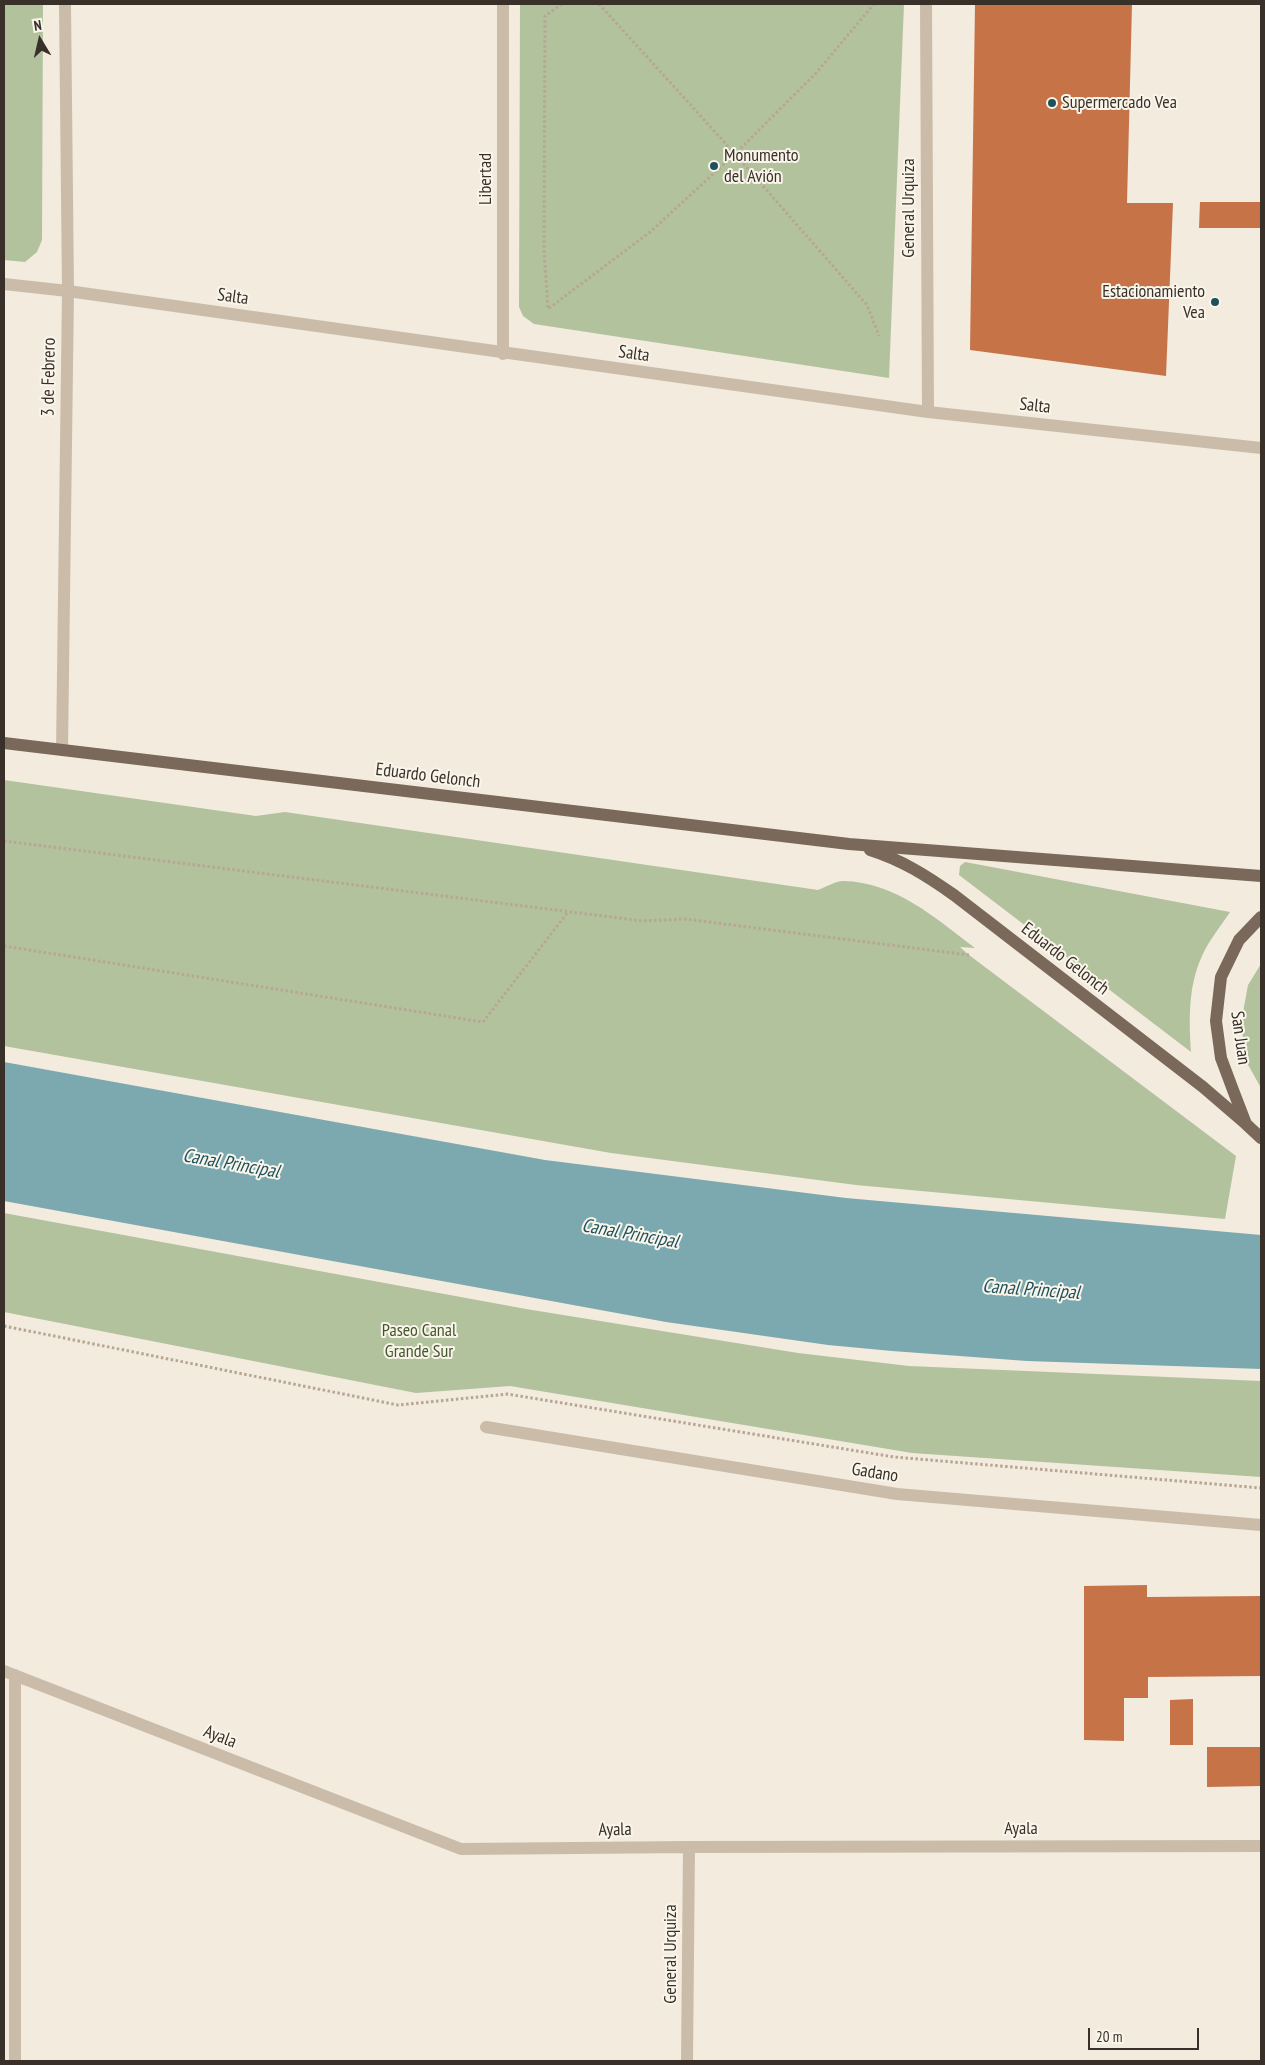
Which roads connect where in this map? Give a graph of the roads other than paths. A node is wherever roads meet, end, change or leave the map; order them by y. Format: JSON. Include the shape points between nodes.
{"nodes":[{"id":1,"x":65,"y":4,"type":"edge"},
{"id":2,"x":503,"y":4,"type":"edge"},
{"id":3,"x":926,"y":4,"type":"edge"},
{"id":4,"x":4,"y":284,"type":"edge"},
{"id":5,"x":68,"y":291,"type":"junction"},
{"id":6,"x":503,"y":354,"type":"junction"},
{"id":7,"x":928,"y":412,"type":"junction"},
{"id":8,"x":1261,"y":448,"type":"edge"},
{"id":9,"x":4,"y":743,"type":"edge"},
{"id":10,"x":62,"y":750,"type":"junction"},
{"id":11,"x":848,"y":844,"type":"junction"},
{"id":12,"x":1261,"y":876,"type":"edge"},
{"id":13,"x":1261,"y":916,"type":"edge"},
{"id":14,"x":1246,"y":1124,"type":"junction"},
{"id":15,"x":1261,"y":1138,"type":"edge"},
{"id":16,"x":486,"y":1427,"type":"dead end"},
{"id":17,"x":1261,"y":1525,"type":"edge"},
{"id":18,"x":9,"y":1673,"type":"edge"},
{"id":19,"x":689,"y":1846,"type":"junction"},
{"id":20,"x":1261,"y":1846,"type":"edge"},
{"id":21,"x":15,"y":2061,"type":"edge"},
{"id":22,"x":687,"y":2061,"type":"edge"}],
"edges":[{"from":1,"to":5,"type":"street","name":"3 de Febrero"},
{"from":2,"to":6,"type":"street","name":"Libertad"},
{"from":3,"to":7,"type":"street","name":"General Urquiza"},
{"from":4,"to":5,"type":"street","name":"Salta"},
{"from":5,"to":6,"type":"street","name":"Salta"},
{"from":5,"to":10,"type":"street","name":"3 de Febrero"},
{"from":6,"to":7,"type":"street","name":"Salta"},
{"from":7,"to":8,"type":"street","name":"Salta"},
{"from":9,"to":10,"type":"main road","name":"Eduardo Gelonch"},
{"from":10,"to":11,"type":"main road","name":"Eduardo Gelonch"},
{"from":11,"to":12,"type":"main road","name":"Eduardo Gelonch"},
{"from":11,"to":14,"type":"main road","name":"Eduardo Gelonch","via":[[891,857],[923,873],[1203,1087]]},
{"from":13,"to":14,"type":"main road","name":"San Juan","via":[[1239,940],[1220,977],[1216,1021],[1221,1058]]},
{"from":14,"to":15,"type":"main road","name":"San Juan"},
{"from":16,"to":17,"type":"street","name":"Gadano","via":[[896,1494]]},
{"from":18,"to":19,"type":"street","name":"Ayala","via":[[462,1850]]},
{"from":18,"to":21,"type":"street"},
{"from":19,"to":20,"type":"street","name":"Ayala"},
{"from":19,"to":22,"type":"street","name":"General Urquiza"}]}
